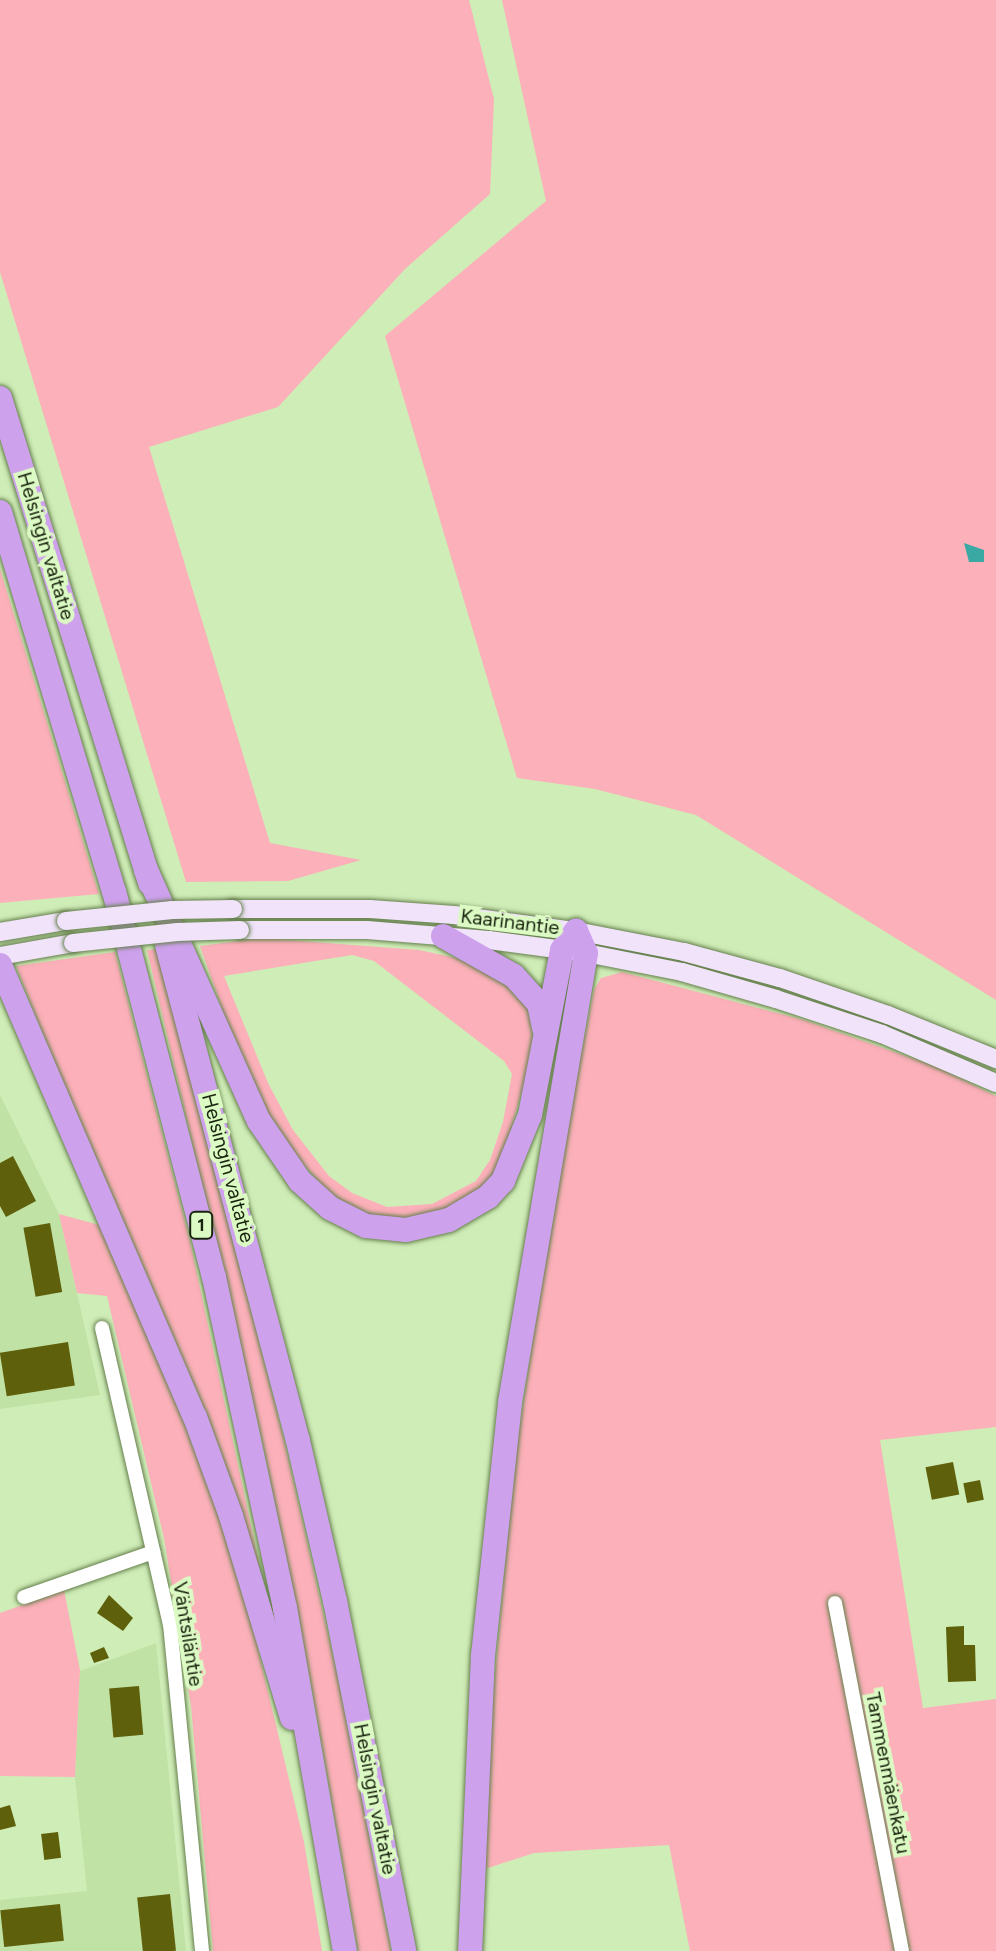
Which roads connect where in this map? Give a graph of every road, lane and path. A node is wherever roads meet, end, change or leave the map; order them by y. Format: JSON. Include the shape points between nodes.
{"nodes":[{"id":1,"x":0,"y":398,"type":"edge"},
{"id":2,"x":0,"y":512,"type":"edge"},
{"id":3,"x":146,"y":870,"type":"junction"},
{"id":4,"x":0,"y":932,"type":"edge"},
{"id":5,"x":443,"y":936,"type":"junction"},
{"id":6,"x":575,"y":945,"type":"junction"},
{"id":7,"x":0,"y":956,"type":"edge"},
{"id":8,"x":0,"y":965,"type":"edge"},
{"id":9,"x":545,"y":1030,"type":"junction"},
{"id":10,"x":996,"y":1059,"type":"edge"},
{"id":11,"x":996,"y":1083,"type":"edge"},
{"id":12,"x":102,"y":1328,"type":"dead end"},
{"id":13,"x":153,"y":1552,"type":"junction"},
{"id":14,"x":24,"y":1597,"type":"dead end"},
{"id":15,"x":835,"y":1603,"type":"dead end"},
{"id":16,"x":326,"y":1827,"type":"junction"},
{"id":17,"x":202,"y":1951,"type":"edge"},
{"id":18,"x":345,"y":1951,"type":"edge"},
{"id":19,"x":404,"y":1951,"type":"edge"},
{"id":20,"x":470,"y":1951,"type":"edge"},
{"id":21,"x":902,"y":1951,"type":"edge"}],
"edges":[{"from":1,"to":3,"type":"highway","name":"Helsingin valtatie","number":"1"},
{"from":2,"to":16,"type":"highway","name":"Helsingin valtatie","number":"1","via":[[114,891],[214,1277]]},
{"from":3,"to":9,"type":"highway","via":[[259,1121],[300,1181],[330,1208],[366,1226],[425,1228],[488,1197],[503,1181],[523,1140]]},
{"from":3,"to":19,"type":"highway","name":"Helsingin valtatie","number":"1","via":[[298,1441]]},
{"from":4,"to":6,"type":"main road","name":"Kaarinantie","bridge":true,"via":[[172,910],[370,909],[454,915]]},
{"from":5,"to":6,"type":"main road","name":"Kaarinantie"},
{"from":5,"to":7,"type":"main road","name":"Kaarinantie","bridge":true,"via":[[367,930],[177,932]]},
{"from":5,"to":9,"type":"highway","via":[[514,976],[539,1004]]},
{"from":6,"to":9,"type":"highway"},
{"from":6,"to":10,"type":"main road","name":"Kaarinantie","via":[[684,952],[888,1015]]},
{"from":6,"to":11,"type":"main road","name":"Kaarinantie","via":[[776,999],[882,1034]]},
{"from":6,"to":20,"type":"highway","via":[[509,1418],[483,1655]]},
{"from":8,"to":16,"type":"highway","via":[[195,1417],[231,1516]]},
{"from":12,"to":13,"type":"street","name":"Väntsiläntie"},
{"from":13,"to":14,"type":"street"},
{"from":13,"to":17,"type":"street","name":"Väntsiläntie","via":[[170,1624]]},
{"from":15,"to":21,"type":"street","name":"Tammenmäenkatu"},
{"from":16,"to":18,"type":"highway","name":"Helsingin valtatie","number":"1"}]}
